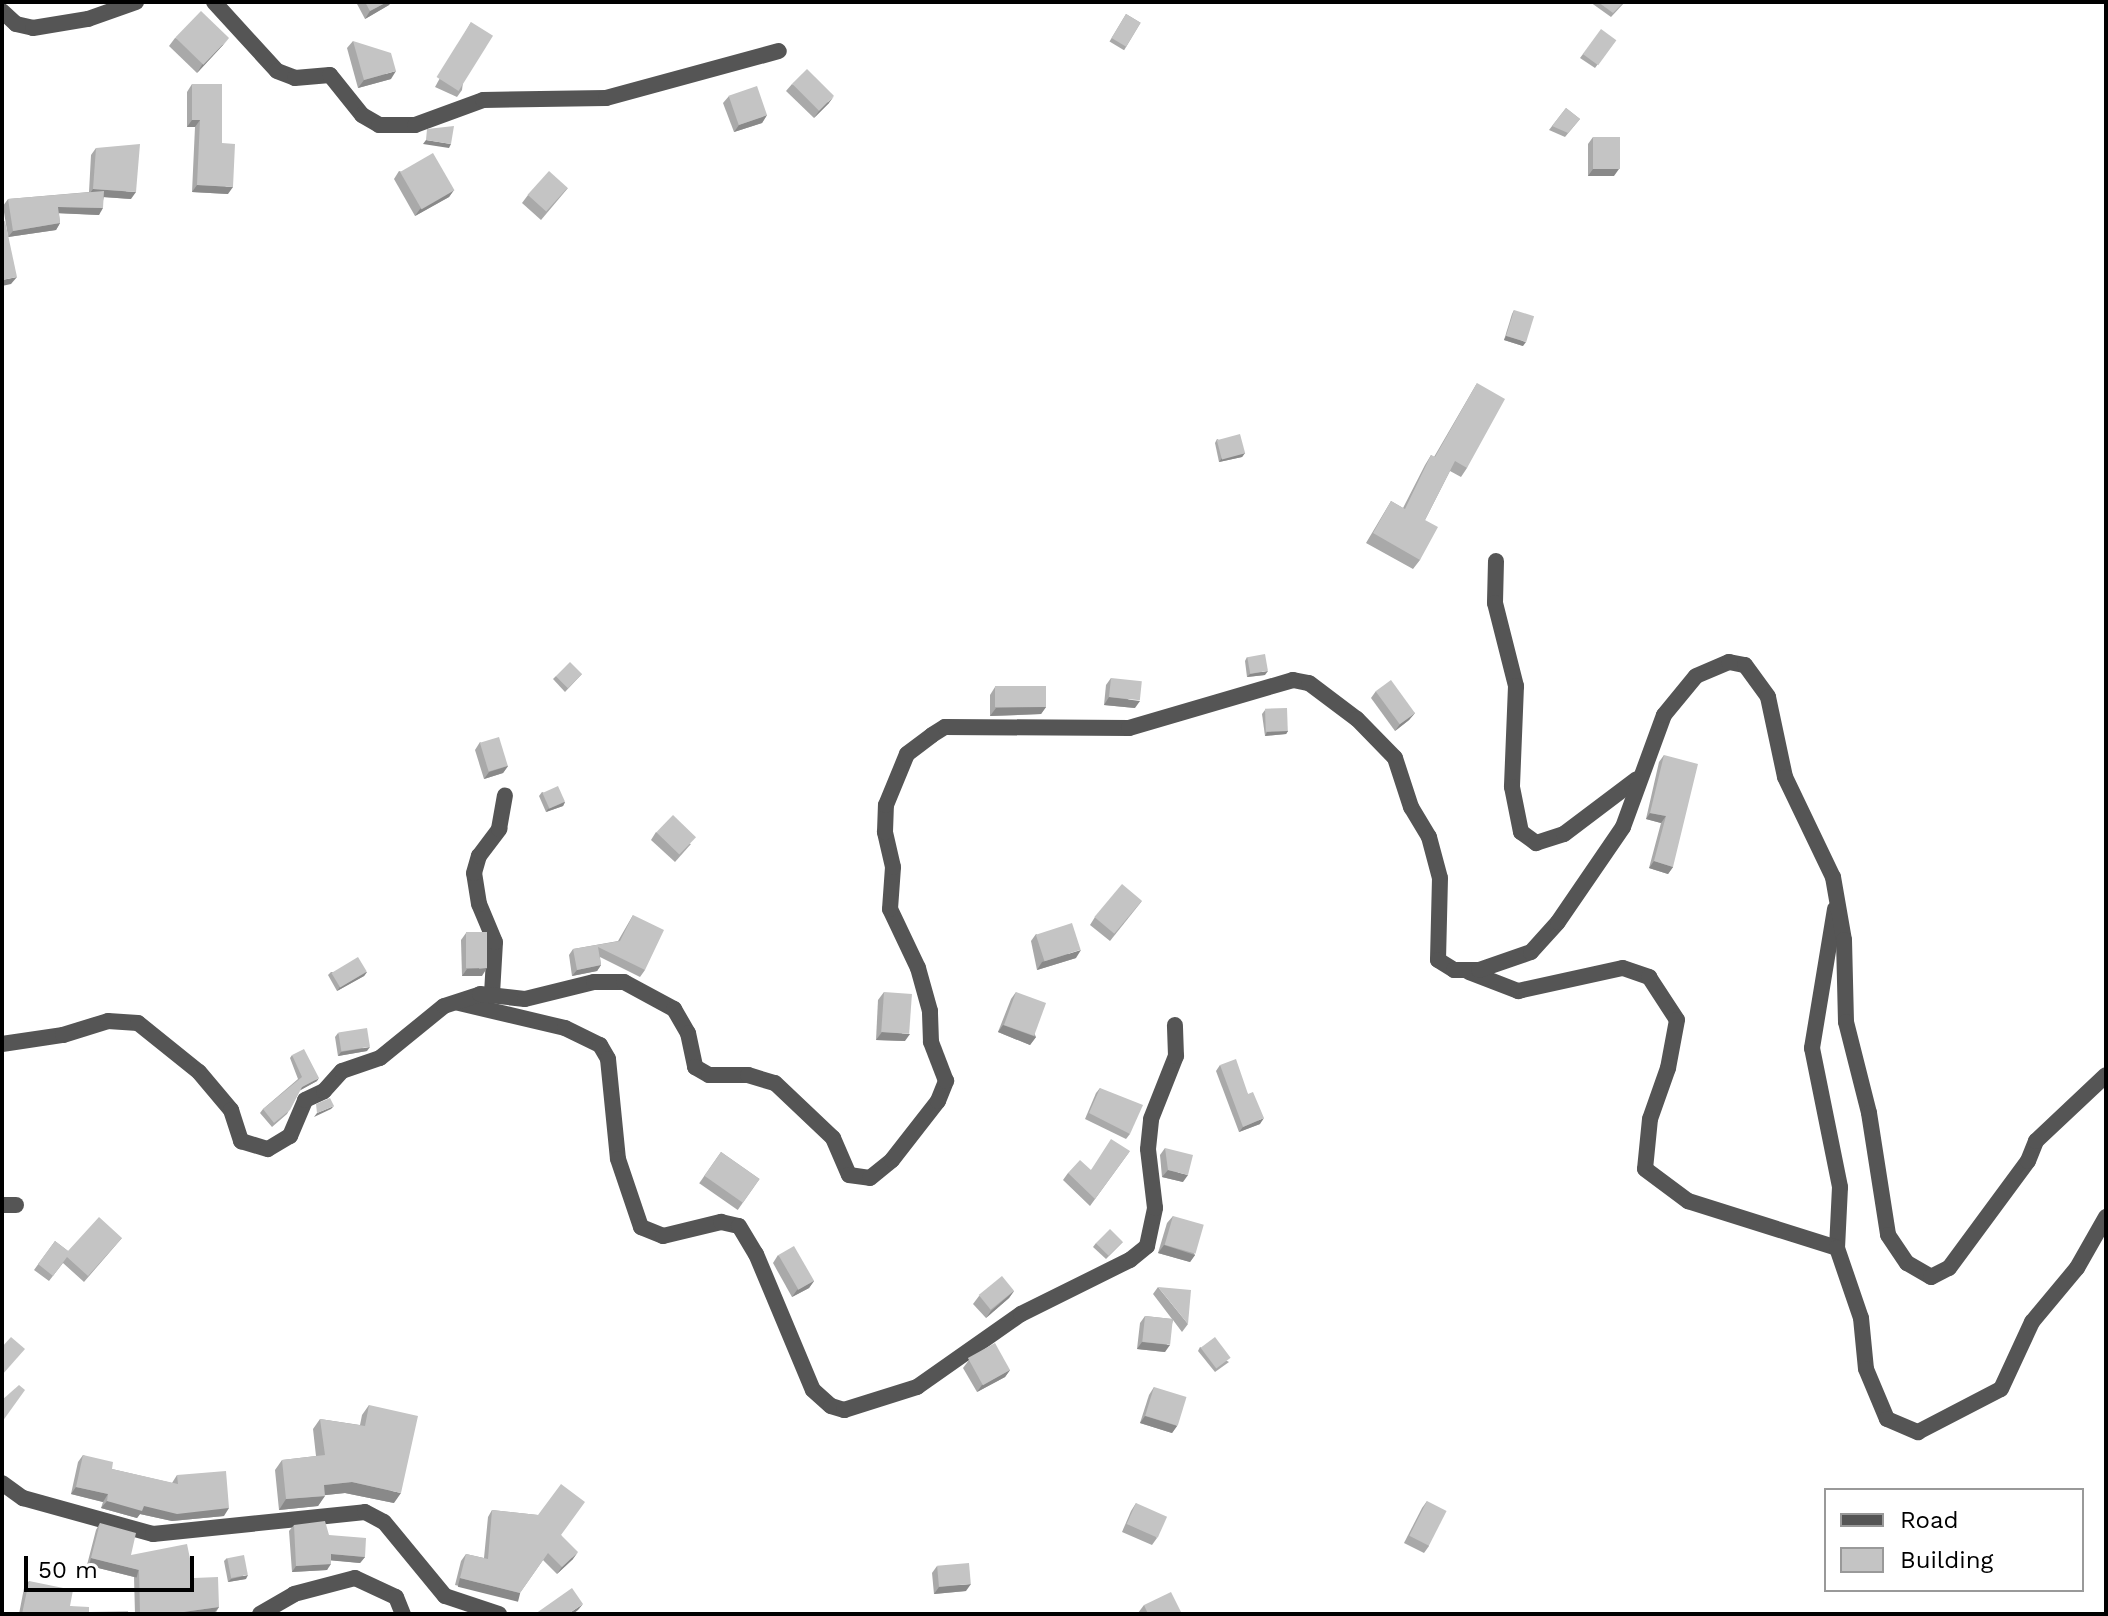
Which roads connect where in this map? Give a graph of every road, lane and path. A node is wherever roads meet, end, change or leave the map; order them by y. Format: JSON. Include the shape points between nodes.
{"nodes":[{"id":1,"x":136,"y":2,"type":"edge"},
{"id":2,"x":214,"y":2,"type":"edge"},
{"id":3,"x":2,"y":11,"type":"edge"},
{"id":4,"x":779,"y":51,"type":"dead end"},
{"id":5,"x":1496,"y":561,"type":"dead end"},
{"id":6,"x":1637,"y":779,"type":"junction"},
{"id":7,"x":505,"y":796,"type":"dead end"},
{"id":8,"x":1837,"y":896,"type":"junction"},
{"id":9,"x":1467,"y":972,"type":"junction"},
{"id":10,"x":492,"y":994,"type":"junction"},
{"id":11,"x":453,"y":1002,"type":"junction"},
{"id":12,"x":1175,"y":1025,"type":"dead end"},
{"id":13,"x":2,"y":1044,"type":"edge"},
{"id":14,"x":2106,"y":1075,"type":"edge"},
{"id":15,"x":2106,"y":1217,"type":"edge"},
{"id":16,"x":1837,"y":1248,"type":"junction"},
{"id":17,"x":2,"y":1483,"type":"edge"},
{"id":18,"x":260,"y":1614,"type":"edge"},
{"id":19,"x":403,"y":1614,"type":"edge"},
{"id":20,"x":499,"y":1614,"type":"edge"}],
"edges":[{"from":1,"to":3,"type":"street","via":[[88,19],[33,28],[16,24]]},
{"from":2,"to":4,"type":"street","via":[[277,71],[295,78],[330,75],[362,115],[379,125],[415,125],[483,100],[606,98]]},
{"from":5,"to":6,"type":"street","via":[[1495,603],[1516,686],[1512,787],[1521,832],[1536,843],[1564,834]]},
{"from":6,"to":8,"type":"street","via":[[1664,715],[1696,676],[1729,662],[1745,665],[1768,697],[1785,777]]},
{"from":6,"to":9,"type":"street","via":[[1623,827],[1539,944],[1507,964]]},
{"from":7,"to":10,"type":"street","via":[[499,829],[479,856],[474,873],[479,904],[495,942]]},
{"from":8,"to":14,"type":"street","via":[[1846,1022],[1869,1113],[1888,1235],[1918,1273],[1931,1277],[1949,1268],[1978,1235],[2036,1141]]},
{"from":8,"to":16,"type":"street","via":[[1812,1048],[1840,1187]]},
{"from":9,"to":10,"type":"street","via":[[1438,960],[1440,878],[1429,837],[1411,807],[1395,758],[1330,697],[1293,680],[1129,728],[945,727],[907,754],[886,805],[885,832],[893,867],[889,901],[918,968],[930,1011],[931,1042],[946,1081],[938,1101],[892,1160],[870,1178],[849,1175],[833,1138],[775,1083],[748,1075],[709,1075],[695,1067],[688,1033],[674,1009],[637,986],[607,981],[525,999]]},
{"from":9,"to":16,"type":"street","via":[[1518,991],[1623,968],[1649,977],[1677,1020],[1650,1119],[1645,1169],[1688,1201]]},
{"from":10,"to":11,"type":"street"},
{"from":11,"to":12,"type":"street","via":[[565,1028],[600,1045],[608,1059],[618,1159],[641,1227],[663,1236],[721,1222],[739,1226],[813,1390],[844,1410],[917,1387],[1021,1314],[1130,1260],[1147,1246],[1155,1208],[1148,1149],[1151,1119],[1176,1056]]},
{"from":11,"to":13,"type":"street","via":[[370,1065],[342,1071],[324,1091],[305,1100],[290,1136],[268,1149],[241,1141],[231,1110],[199,1072],[138,1023],[108,1021],[63,1035]]},
{"from":15,"to":16,"type":"street","via":[[2077,1268],[2032,1322],[2001,1389],[1918,1432],[1887,1419],[1866,1369],[1861,1318]]},
{"from":17,"to":20,"type":"street","via":[[23,1498],[153,1534],[365,1512],[384,1522],[435,1588],[456,1602]]},
{"from":18,"to":19,"type":"street","via":[[294,1594],[355,1578],[396,1597]]}]}
